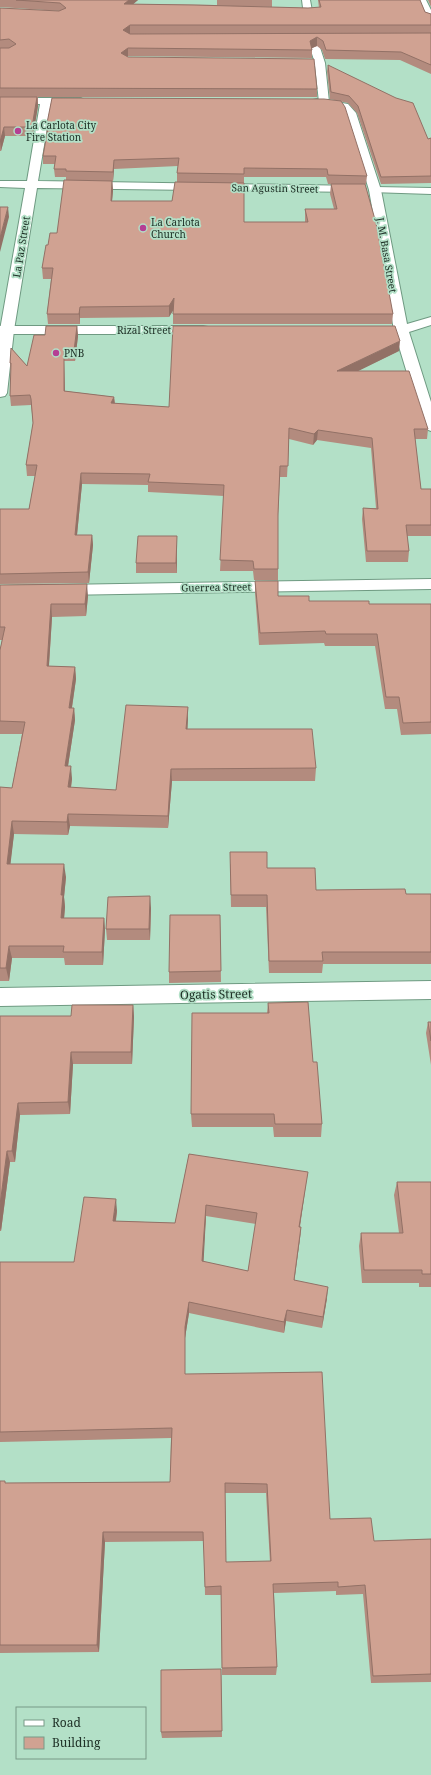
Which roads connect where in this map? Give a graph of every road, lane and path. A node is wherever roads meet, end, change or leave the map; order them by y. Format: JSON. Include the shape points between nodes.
{"nodes":[{"id":1,"x":306,"y":0,"type":"edge"},
{"id":2,"x":422,"y":0,"type":"edge"},
{"id":3,"x":431,"y":19,"type":"edge"},
{"id":4,"x":272,"y":63,"type":"edge"},
{"id":5,"x":320,"y":63,"type":"junction"},
{"id":6,"x":0,"y":101,"type":"edge"},
{"id":7,"x":46,"y":101,"type":"junction"},
{"id":8,"x":94,"y":101,"type":"edge"},
{"id":9,"x":308,"y":102,"type":"edge"},
{"id":10,"x":324,"y":102,"type":"junction"},
{"id":11,"x":0,"y":184,"type":"edge"},
{"id":12,"x":31,"y":185,"type":"junction"},
{"id":13,"x":375,"y":190,"type":"junction"},
{"id":14,"x":431,"y":191,"type":"edge"},
{"id":15,"x":431,"y":321,"type":"edge"},
{"id":16,"x":4,"y":330,"type":"edge"},
{"id":17,"x":220,"y":330,"type":"edge"},
{"id":18,"x":386,"y":330,"type":"edge"},
{"id":19,"x":401,"y":330,"type":"junction"},
{"id":20,"x":0,"y":393,"type":"edge"},
{"id":21,"x":431,"y":426,"type":"edge"},
{"id":22,"x":431,"y":584,"type":"edge"},
{"id":23,"x":0,"y":591,"type":"edge"},
{"id":24,"x":431,"y":990,"type":"edge"},
{"id":25,"x":0,"y":997,"type":"edge"}],
"edges":[{"from":1,"to":5,"type":"street","via":[[304,12]]},
{"from":2,"to":3,"type":"street"},
{"from":4,"to":5,"type":"street"},
{"from":5,"to":10,"type":"street"},
{"from":6,"to":7,"type":"street"},
{"from":7,"to":8,"type":"street"},
{"from":7,"to":12,"type":"street","name":"La Paz Street"},
{"from":9,"to":10,"type":"street","name":"J. M. Basa Street"},
{"from":10,"to":13,"type":"street","name":"J. M. Basa Street","via":[[344,106],[351,113]]},
{"from":11,"to":12,"type":"street","name":"San Agustin Street"},
{"from":12,"to":13,"type":"street","name":"San Agustin Street"},
{"from":12,"to":16,"type":"street","name":"La Paz Street"},
{"from":13,"to":14,"type":"street","name":"San Agustin Street"},
{"from":13,"to":19,"type":"street","name":"J. M. Basa Street"},
{"from":15,"to":19,"type":"street"},
{"from":16,"to":17,"type":"street","name":"Rizal Street"},
{"from":16,"to":20,"type":"street","name":"La Paz Street"},
{"from":18,"to":19,"type":"street"},
{"from":19,"to":21,"type":"street","name":"J. M. Basa Street"},
{"from":22,"to":23,"type":"street","name":"Guerrea Street"},
{"from":24,"to":25,"type":"street","name":"Ogatis Street"}]}
